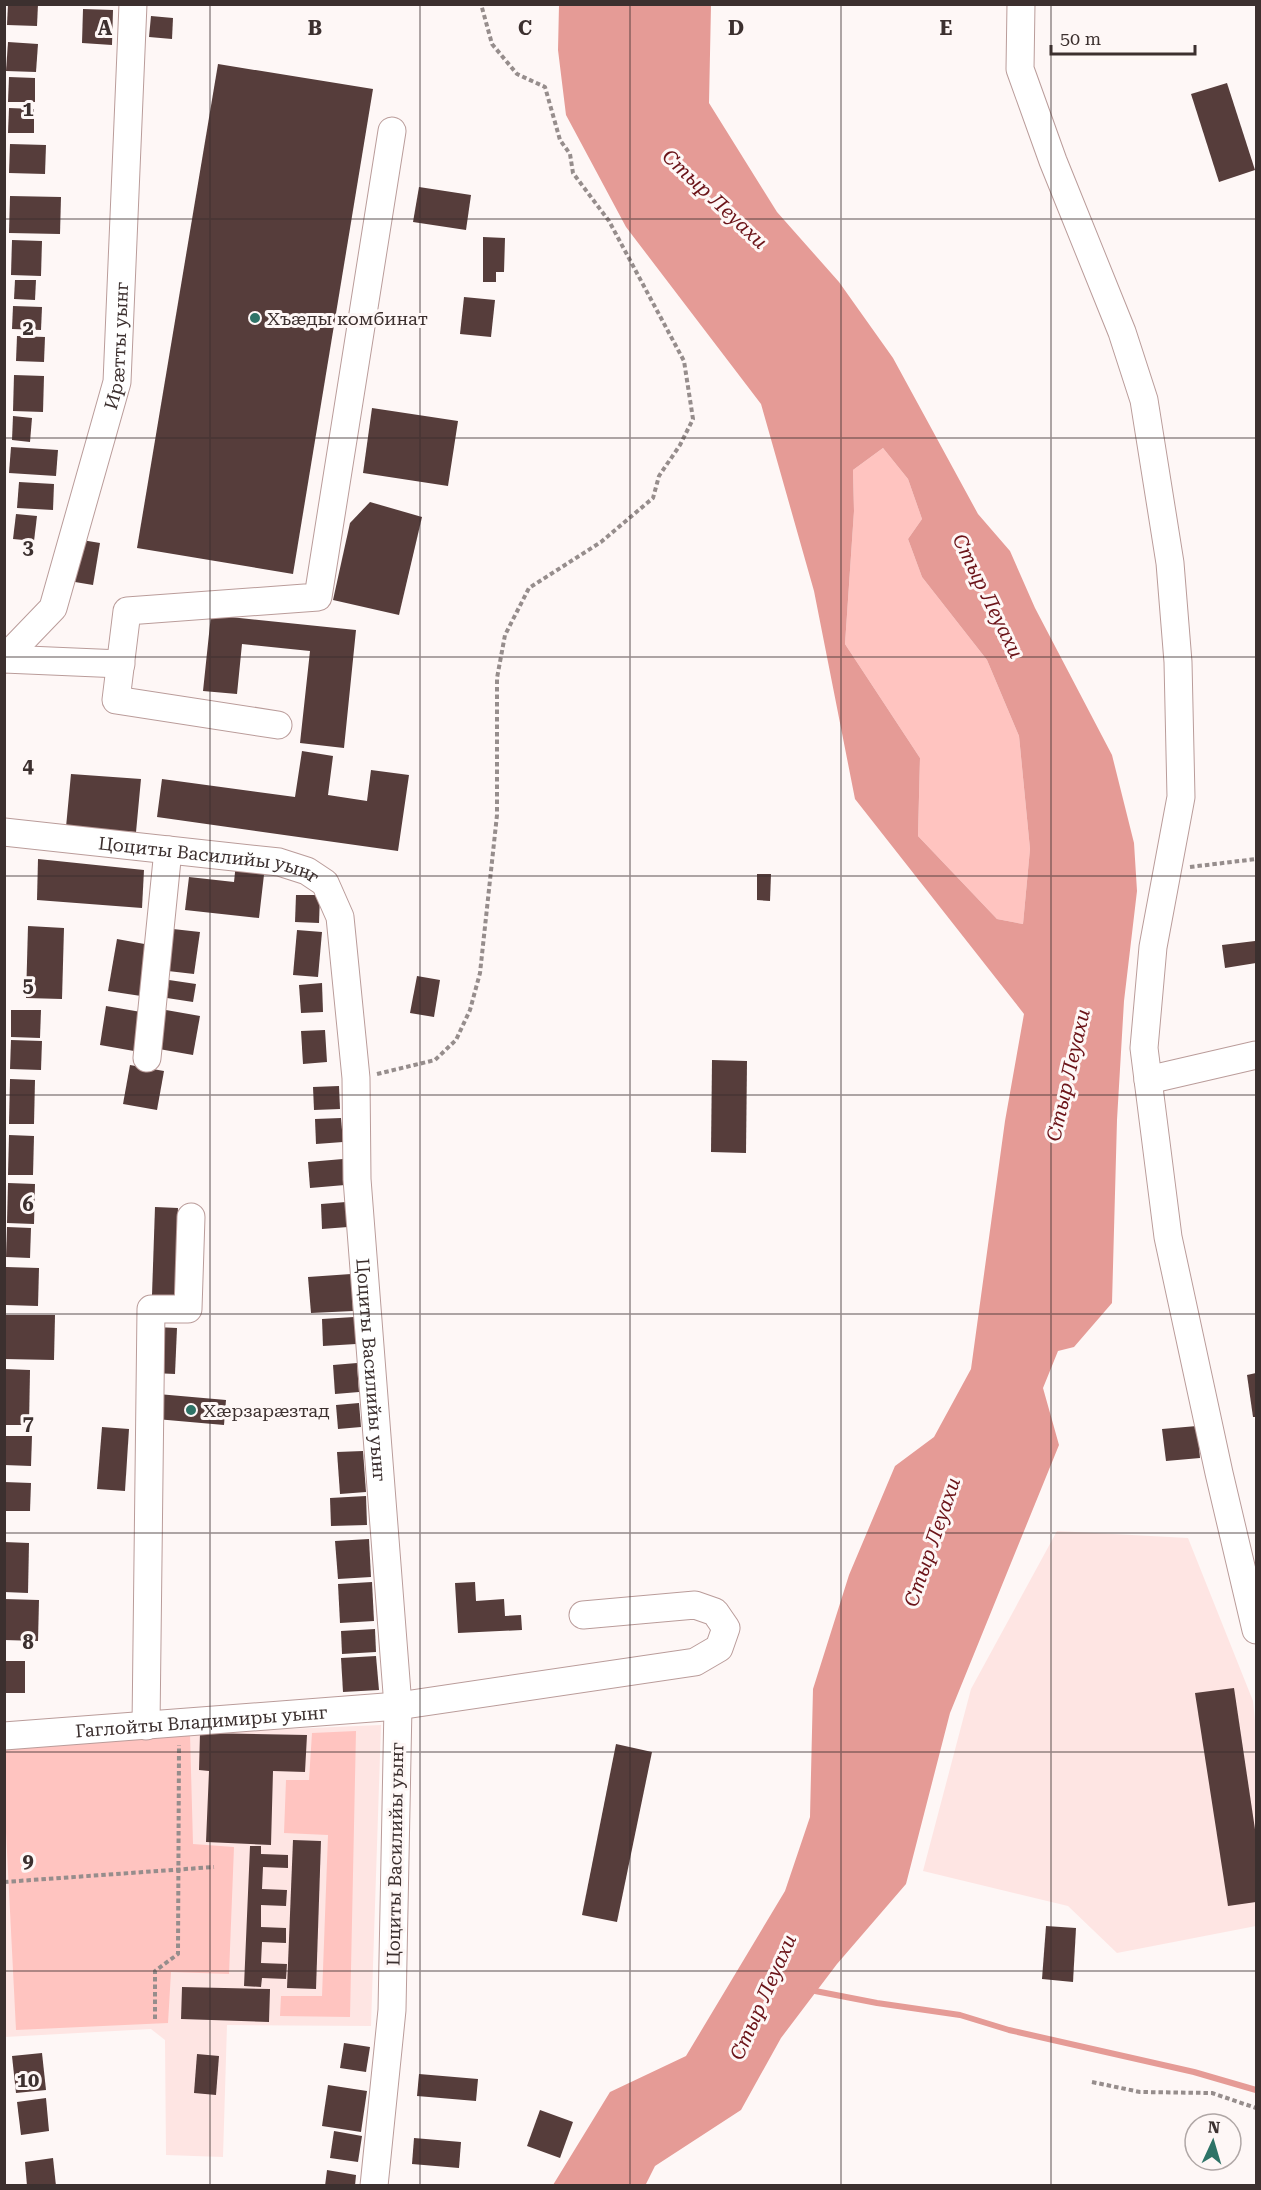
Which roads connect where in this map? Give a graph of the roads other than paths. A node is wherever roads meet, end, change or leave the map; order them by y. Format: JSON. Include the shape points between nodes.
{"nodes":[{"id":1,"x":133,"y":4,"type":"edge"},
{"id":2,"x":1021,"y":4,"type":"edge"},
{"id":3,"x":392,"y":131,"type":"dead end"},
{"id":4,"x":4,"y":659,"type":"edge"},
{"id":5,"x":121,"y":664,"type":"junction"},
{"id":6,"x":278,"y":725,"type":"dead end"},
{"id":7,"x":4,"y":832,"type":"edge"},
{"id":8,"x":168,"y":850,"type":"junction"},
{"id":9,"x":1257,"y":1055,"type":"edge"},
{"id":10,"x":147,"y":1058,"type":"dead end"},
{"id":11,"x":1148,"y":1080,"type":"junction"},
{"id":12,"x":191,"y":1216,"type":"dead end"},
{"id":13,"x":583,"y":1616,"type":"dead end"},
{"id":14,"x":1257,"y":1630,"type":"edge"},
{"id":15,"x":398,"y":1706,"type":"junction"},
{"id":16,"x":146,"y":1726,"type":"junction"},
{"id":17,"x":4,"y":1736,"type":"edge"},
{"id":18,"x":374,"y":2186,"type":"edge"}],
"edges":[{"from":1,"to":4,"type":"street","name":"Ирæтты уынг","via":[[117,382],[53,608]]},
{"from":2,"to":11,"type":"street","via":[[1020,69],[1144,399],[1170,563],[1178,662],[1181,797],[1153,947],[1144,1048]]},
{"from":3,"to":5,"type":"street","via":[[318,597],[127,611]]},
{"from":4,"to":5,"type":"street"},
{"from":5,"to":6,"type":"street","via":[[116,700]]},
{"from":7,"to":8,"type":"street","name":"Цоциты Василийы уынг"},
{"from":8,"to":10,"type":"street"},
{"from":8,"to":15,"type":"street","name":"Цоциты Василийы уынг","via":[[279,862],[308,871],[325,883],[340,917],[356,1078],[357,1179]]},
{"from":9,"to":11,"type":"street"},
{"from":11,"to":14,"type":"street","via":[[1168,1237]]},
{"from":12,"to":16,"type":"street","via":[[188,1309],[152,1309]]},
{"from":13,"to":15,"type":"street","name":"Гаглойты Владимиры уынг","via":[[695,1605],[715,1612],[726,1628],[719,1648],[695,1662]]},
{"from":15,"to":16,"type":"street","name":"Гаглойты Владимиры уынг"},
{"from":15,"to":18,"type":"street","name":"Цоциты Василийы уынг","via":[[392,2010]]},
{"from":16,"to":17,"type":"street","name":"Гаглойты Владимиры уынг"}]}
